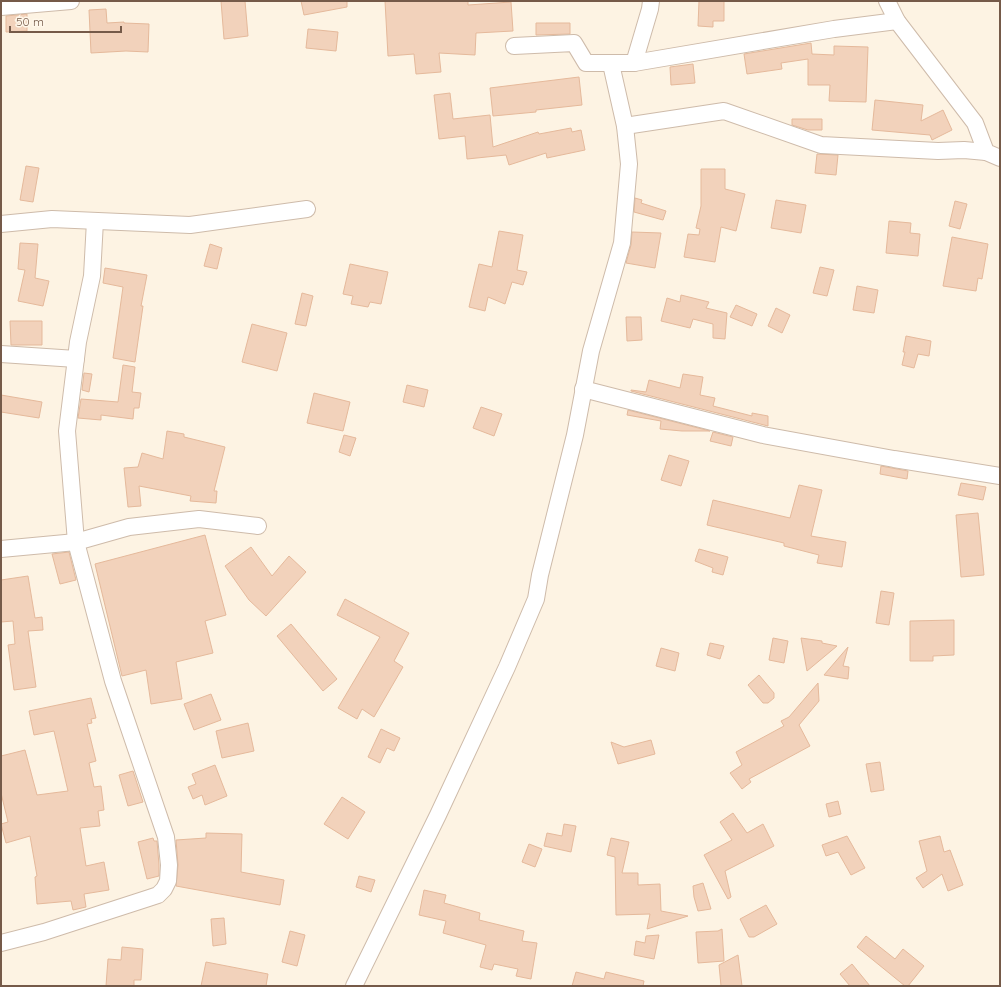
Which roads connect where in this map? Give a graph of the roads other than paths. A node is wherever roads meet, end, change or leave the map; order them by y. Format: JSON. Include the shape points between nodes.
{"nodes":[{"id":1,"x":71,"y":1,"type":"edge"},
{"id":2,"x":651,"y":1,"type":"edge"},
{"id":3,"x":887,"y":1,"type":"edge"},
{"id":4,"x":1,"y":7,"type":"edge"},
{"id":5,"x":897,"y":21,"type":"junction"},
{"id":6,"x":514,"y":46,"type":"dead end"},
{"id":7,"x":634,"y":63,"type":"junction"},
{"id":8,"x":611,"y":64,"type":"junction"},
{"id":9,"x":625,"y":126,"type":"junction"},
{"id":10,"x":993,"y":155,"type":"edge"},
{"id":11,"x":307,"y":209,"type":"dead end"},
{"id":12,"x":95,"y":221,"type":"junction"},
{"id":13,"x":1,"y":224,"type":"edge"},
{"id":14,"x":1,"y":354,"type":"edge"},
{"id":15,"x":76,"y":360,"type":"junction"},
{"id":16,"x":583,"y":389,"type":"junction"},
{"id":17,"x":1000,"y":476,"type":"edge"},
{"id":18,"x":258,"y":526,"type":"dead end"},
{"id":19,"x":76,"y":542,"type":"junction"},
{"id":20,"x":1,"y":548,"type":"edge"},
{"id":21,"x":1,"y":943,"type":"edge"},
{"id":22,"x":354,"y":986,"type":"edge"}],
"edges":[{"from":1,"to":4,"type":"street"},
{"from":2,"to":7,"type":"street"},
{"from":3,"to":5,"type":"street"},
{"from":5,"to":7,"type":"street","via":[[834,29]]},
{"from":5,"to":10,"type":"street","via":[[975,124]]},
{"from":6,"to":8,"type":"street","via":[[574,43],[586,63]]},
{"from":7,"to":8,"type":"street"},
{"from":8,"to":9,"type":"street"},
{"from":9,"to":10,"type":"street","via":[[724,111],[821,145],[964,150]]},
{"from":9,"to":16,"type":"street","via":[[629,164],[622,243],[591,351]]},
{"from":11,"to":12,"type":"street","via":[[190,225]]},
{"from":12,"to":13,"type":"street","via":[[52,219]]},
{"from":12,"to":15,"type":"street","via":[[92,276]]},
{"from":14,"to":15,"type":"street"},
{"from":15,"to":19,"type":"street","via":[[67,430]]},
{"from":16,"to":17,"type":"street","via":[[763,435]]},
{"from":16,"to":22,"type":"street","via":[[575,435],[536,599],[438,815]]},
{"from":18,"to":19,"type":"street","via":[[199,519],[129,526]]},
{"from":19,"to":20,"type":"street"},
{"from":19,"to":21,"type":"street","via":[[113,681],[166,837],[168,881],[158,895],[44,932]]}]}
